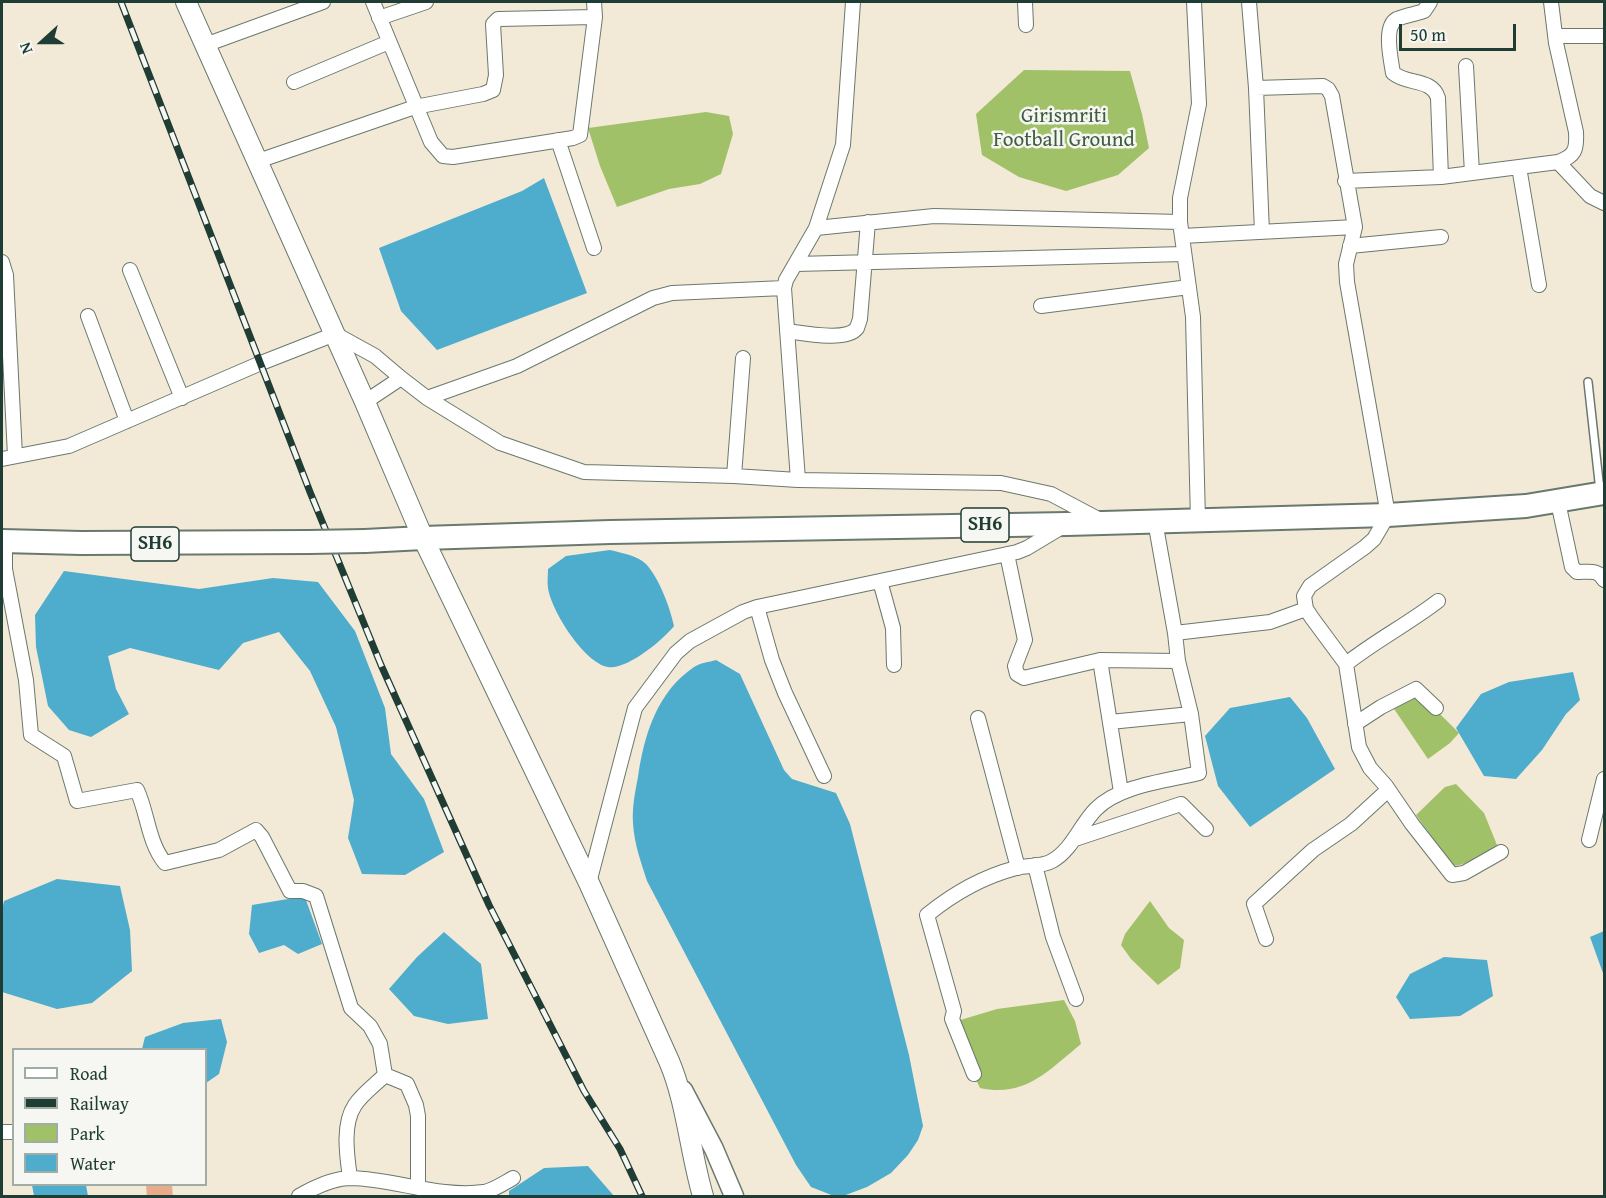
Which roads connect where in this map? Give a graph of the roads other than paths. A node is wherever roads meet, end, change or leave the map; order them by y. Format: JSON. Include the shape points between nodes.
{"nodes":[{"id":1,"x":186,"y":2,"type":"edge"},
{"id":2,"x":323,"y":2,"type":"edge"},
{"id":3,"x":373,"y":2,"type":"edge"},
{"id":4,"x":426,"y":2,"type":"edge"},
{"id":5,"x":594,"y":2,"type":"edge"},
{"id":6,"x":853,"y":2,"type":"edge"},
{"id":7,"x":1025,"y":2,"type":"edge"},
{"id":8,"x":1194,"y":2,"type":"edge"},
{"id":9,"x":1249,"y":2,"type":"edge"},
{"id":10,"x":1430,"y":2,"type":"edge"},
{"id":11,"x":1551,"y":2,"type":"edge"},
{"id":12,"x":594,"y":17,"type":"junction"},
{"id":13,"x":379,"y":18,"type":"junction"},
{"id":14,"x":1026,"y":24,"type":"dead end"},
{"id":15,"x":1555,"y":36,"type":"junction"},
{"id":16,"x":1605,"y":36,"type":"edge"},
{"id":17,"x":389,"y":42,"type":"junction"},
{"id":18,"x":206,"y":45,"type":"junction"},
{"id":19,"x":1466,"y":66,"type":"dead end"},
{"id":20,"x":294,"y":82,"type":"dead end"},
{"id":21,"x":1256,"y":88,"type":"junction"},
{"id":22,"x":415,"y":106,"type":"junction"},
{"id":23,"x":558,"y":140,"type":"junction"},
{"id":24,"x":258,"y":161,"type":"junction"},
{"id":25,"x":1558,"y":162,"type":"junction"},
{"id":26,"x":1519,"y":167,"type":"junction"},
{"id":27,"x":1472,"y":173,"type":"junction"},
{"id":28,"x":1441,"y":177,"type":"junction"},
{"id":29,"x":1345,"y":181,"type":"junction"},
{"id":30,"x":1605,"y":203,"type":"edge"},
{"id":31,"x":868,"y":222,"type":"junction"},
{"id":32,"x":1355,"y":227,"type":"junction"},
{"id":33,"x":816,"y":228,"type":"junction"},
{"id":34,"x":1181,"y":229,"type":"junction"},
{"id":35,"x":1262,"y":232,"type":"junction"},
{"id":36,"x":1441,"y":237,"type":"dead end"},
{"id":37,"x":1350,"y":246,"type":"junction"},
{"id":38,"x":594,"y":248,"type":"dead end"},
{"id":39,"x":1184,"y":254,"type":"junction"},
{"id":40,"x":2,"y":262,"type":"edge"},
{"id":41,"x":865,"y":262,"type":"junction"},
{"id":42,"x":796,"y":264,"type":"junction"},
{"id":43,"x":130,"y":270,"type":"dead end"},
{"id":44,"x":1539,"y":285,"type":"dead end"},
{"id":45,"x":1189,"y":287,"type":"junction"},
{"id":46,"x":784,"y":288,"type":"junction"},
{"id":47,"x":1041,"y":306,"type":"dead end"},
{"id":48,"x":88,"y":316,"type":"dead end"},
{"id":49,"x":786,"y":331,"type":"junction"},
{"id":50,"x":335,"y":334,"type":"junction"},
{"id":51,"x":743,"y":358,"type":"dead end"},
{"id":52,"x":401,"y":378,"type":"junction"},
{"id":53,"x":1588,"y":382,"type":"dead end"},
{"id":54,"x":182,"y":398,"type":"junction"},
{"id":55,"x":427,"y":398,"type":"junction"},
{"id":56,"x":365,"y":402,"type":"junction"},
{"id":57,"x":128,"y":421,"type":"junction"},
{"id":58,"x":8,"y":458,"type":"edge"},
{"id":59,"x":734,"y":476,"type":"junction"},
{"id":60,"x":798,"y":480,"type":"junction"},
{"id":61,"x":1602,"y":493,"type":"edge"},
{"id":62,"x":1558,"y":502,"type":"junction"},
{"id":63,"x":1388,"y":515,"type":"junction"},
{"id":64,"x":1155,"y":521,"type":"junction"},
{"id":65,"x":1198,"y":521,"type":"junction"},
{"id":66,"x":1105,"y":523,"type":"junction"},
{"id":67,"x":1067,"y":524,"type":"junction"},
{"id":68,"x":423,"y":538,"type":"junction"},
{"id":69,"x":3,"y":541,"type":"edge"},
{"id":70,"x":1007,"y":554,"type":"junction"},
{"id":71,"x":1605,"y":580,"type":"edge"},
{"id":72,"x":880,"y":581,"type":"junction"},
{"id":73,"x":1438,"y":601,"type":"dead end"},
{"id":74,"x":757,"y":607,"type":"junction"},
{"id":75,"x":1306,"y":609,"type":"junction"},
{"id":76,"x":1175,"y":633,"type":"junction"},
{"id":77,"x":1100,"y":660,"type":"junction"},
{"id":78,"x":1178,"y":661,"type":"junction"},
{"id":79,"x":1346,"y":664,"type":"junction"},
{"id":80,"x":894,"y":665,"type":"dead end"},
{"id":81,"x":1437,"y":708,"type":"dead end"},
{"id":82,"x":1191,"y":714,"type":"junction"},
{"id":83,"x":978,"y":718,"type":"dead end"},
{"id":84,"x":1110,"y":722,"type":"junction"},
{"id":85,"x":1355,"y":724,"type":"junction"},
{"id":86,"x":824,"y":776,"type":"dead end"},
{"id":87,"x":1605,"y":779,"type":"edge"},
{"id":88,"x":1388,"y":789,"type":"junction"},
{"id":89,"x":1121,"y":792,"type":"junction"},
{"id":90,"x":1206,"y":829,"type":"dead end"},
{"id":91,"x":1075,"y":839,"type":"junction"},
{"id":92,"x":1589,"y":840,"type":"dead end"},
{"id":93,"x":1501,"y":852,"type":"dead end"},
{"id":94,"x":1035,"y":865,"type":"junction"},
{"id":95,"x":1018,"y":868,"type":"junction"},
{"id":96,"x":589,"y":883,"type":"junction"},
{"id":97,"x":1266,"y":939,"type":"dead end"},
{"id":98,"x":1076,"y":999,"type":"dead end"},
{"id":99,"x":974,"y":1074,"type":"dead end"},
{"id":100,"x":385,"y":1075,"type":"junction"},
{"id":101,"x":677,"y":1078,"type":"junction"},
{"id":102,"x":350,"y":1178,"type":"junction"},
{"id":103,"x":513,"y":1178,"type":"dead end"},
{"id":104,"x":418,"y":1188,"type":"junction"},
{"id":105,"x":299,"y":1197,"type":"edge"},
{"id":106,"x":703,"y":1197,"type":"edge"},
{"id":107,"x":734,"y":1197,"type":"edge"}],
"edges":[{"from":1,"to":18,"type":"main road"},
{"from":2,"to":18,"type":"street"},
{"from":3,"to":13,"type":"street"},
{"from":4,"to":13,"type":"street"},
{"from":5,"to":12,"type":"street"},
{"from":6,"to":33,"type":"street","via":[[843,145]]},
{"from":7,"to":14,"type":"street"},
{"from":8,"to":34,"type":"street","via":[[1199,104],[1180,198]]},
{"from":9,"to":21,"type":"street"},
{"from":10,"to":28,"type":"street","via":[[1425,11],[1396,20],[1389,31],[1392,73],[1436,90]]},
{"from":11,"to":15,"type":"street"},
{"from":12,"to":22,"type":"street","via":[[498,19],[493,24],[496,75],[492,90]]},
{"from":12,"to":23,"type":"street","via":[[583,127],[580,135]]},
{"from":13,"to":17,"type":"street"},
{"from":15,"to":16,"type":"street"},
{"from":15,"to":25,"type":"street","via":[[1576,142],[1568,159]]},
{"from":17,"to":20,"type":"street"},
{"from":17,"to":22,"type":"street"},
{"from":18,"to":24,"type":"main road"},
{"from":19,"to":27,"type":"street"},
{"from":21,"to":29,"type":"street","via":[[1328,89]]},
{"from":21,"to":35,"type":"street"},
{"from":22,"to":23,"type":"street","via":[[431,142],[443,156]]},
{"from":22,"to":24,"type":"street"},
{"from":23,"to":38,"type":"street"},
{"from":24,"to":50,"type":"main road"},
{"from":25,"to":26,"type":"street"},
{"from":25,"to":30,"type":"street","via":[[1590,196]]},
{"from":26,"to":27,"type":"street"},
{"from":26,"to":44,"type":"street"},
{"from":27,"to":28,"type":"street"},
{"from":28,"to":29,"type":"street"},
{"from":29,"to":32,"type":"street"},
{"from":31,"to":33,"type":"street"},
{"from":31,"to":34,"type":"street","via":[[934,216]]},
{"from":31,"to":41,"type":"street"},
{"from":32,"to":35,"type":"street"},
{"from":32,"to":37,"type":"street"},
{"from":33,"to":42,"type":"street"},
{"from":34,"to":35,"type":"street"},
{"from":34,"to":39,"type":"street"},
{"from":36,"to":37,"type":"street"},
{"from":37,"to":63,"type":"street","via":[[1347,282]]},
{"from":39,"to":41,"type":"street"},
{"from":39,"to":45,"type":"street"},
{"from":40,"to":58,"type":"street","via":[[6,274]]},
{"from":41,"to":42,"type":"street"},
{"from":41,"to":49,"type":"street","via":[[856,329],[839,336]]},
{"from":42,"to":46,"type":"street"},
{"from":43,"to":54,"type":"street"},
{"from":45,"to":47,"type":"street"},
{"from":45,"to":65,"type":"street"},
{"from":46,"to":49,"type":"street"},
{"from":46,"to":55,"type":"street","via":[[672,293],[653,298],[517,366]]},
{"from":48,"to":57,"type":"street"},
{"from":49,"to":60,"type":"street"},
{"from":50,"to":52,"type":"street","via":[[375,356]]},
{"from":50,"to":54,"type":"street"},
{"from":50,"to":56,"type":"main road"},
{"from":51,"to":59,"type":"street"},
{"from":52,"to":55,"type":"street"},
{"from":52,"to":56,"type":"street"},
{"from":53,"to":61,"type":"lane"},
{"from":54,"to":57,"type":"street"},
{"from":55,"to":59,"type":"street","via":[[500,443],[584,472]]},
{"from":56,"to":68,"type":"main road"},
{"from":57,"to":58,"type":"street","via":[[69,446]]},
{"from":59,"to":60,"type":"street"},
{"from":60,"to":66,"type":"street","via":[[1001,483],[1051,494]]},
{"from":61,"to":62,"type":"main road","number":"SH6"},
{"from":62,"to":63,"type":"main road","number":"SH6"},
{"from":62,"to":71,"type":"street","via":[[1572,567],[1577,572],[1601,574]]},
{"from":63,"to":65,"type":"main road","number":"SH6"},
{"from":63,"to":75,"type":"street","via":[[1365,548],[1310,586],[1304,596]]},
{"from":64,"to":65,"type":"main road","number":"SH6"},
{"from":64,"to":66,"type":"main road","number":"SH6"},
{"from":64,"to":76,"type":"street"},
{"from":66,"to":67,"type":"main road","number":"SH6"},
{"from":67,"to":68,"type":"main road","number":"SH6"},
{"from":67,"to":70,"type":"street","via":[[1027,548]]},
{"from":68,"to":69,"type":"main road","number":"SH6","bridge":true,"via":[[365,542]]},
{"from":68,"to":96,"type":"main road"},
{"from":69,"to":100,"type":"street","via":[[31,735],[64,756],[77,801],[137,790],[158,854],[165,863],[219,850],[256,830],[290,891],[316,896],[351,1008],[370,1026],[380,1044]]},
{"from":70,"to":72,"type":"street"},
{"from":70,"to":77,"type":"street","via":[[1025,640],[1015,666],[1017,674],[1024,678]]},
{"from":72,"to":74,"type":"street"},
{"from":72,"to":80,"type":"street","via":[[893,628]]},
{"from":73,"to":79,"type":"street"},
{"from":74,"to":86,"type":"street","via":[[785,693]]},
{"from":74,"to":96,"type":"street","via":[[690,641],[676,653],[635,708]]},
{"from":75,"to":76,"type":"street","via":[[1269,622]]},
{"from":75,"to":79,"type":"street"},
{"from":76,"to":78,"type":"street"},
{"from":77,"to":78,"type":"street"},
{"from":77,"to":84,"type":"street"},
{"from":78,"to":82,"type":"street"},
{"from":79,"to":85,"type":"street"},
{"from":81,"to":85,"type":"street","via":[[1416,689]]},
{"from":82,"to":84,"type":"street"},
{"from":82,"to":89,"type":"street","via":[[1199,773]]},
{"from":83,"to":95,"type":"street"},
{"from":84,"to":89,"type":"street"},
{"from":85,"to":88,"type":"street","via":[[1359,747]]},
{"from":87,"to":92,"type":"street"},
{"from":88,"to":93,"type":"street","via":[[1452,875],[1464,873]]},
{"from":88,"to":97,"type":"street","via":[[1351,824],[1312,850],[1254,904]]},
{"from":89,"to":91,"type":"street","via":[[1096,809]]},
{"from":90,"to":91,"type":"street","via":[[1181,804]]},
{"from":91,"to":94,"type":"street","via":[[1051,862]]},
{"from":94,"to":95,"type":"street"},
{"from":94,"to":98,"type":"street","via":[[1053,938]]},
{"from":95,"to":99,"type":"street","via":[[982,879],[927,915],[954,1011],[952,1019]]},
{"from":96,"to":101,"type":"main road"},
{"from":100,"to":102,"type":"street","via":[[356,1103],[350,1115]]},
{"from":100,"to":104,"type":"street","via":[[406,1084],[416,1104]]},
{"from":101,"to":106,"type":"main road"},
{"from":101,"to":107,"type":"street"},
{"from":102,"to":104,"type":"street"},
{"from":102,"to":105,"type":"street"},
{"from":103,"to":104,"type":"street","via":[[487,1192],[472,1194],[440,1194]]}]}
